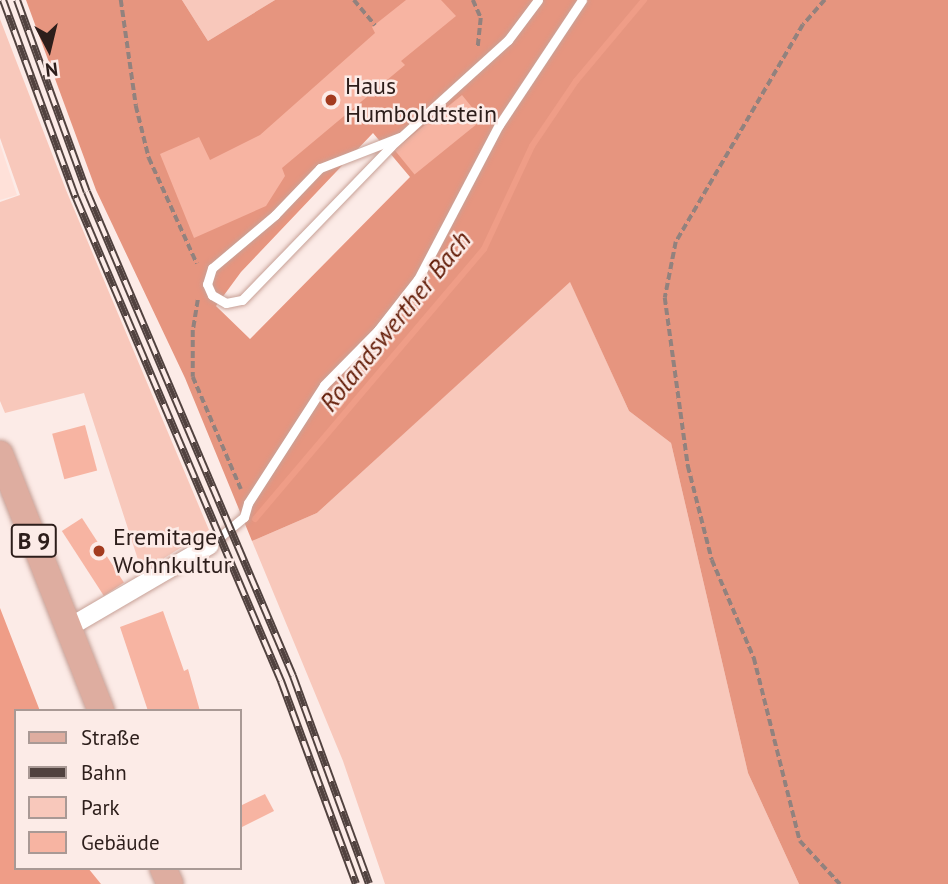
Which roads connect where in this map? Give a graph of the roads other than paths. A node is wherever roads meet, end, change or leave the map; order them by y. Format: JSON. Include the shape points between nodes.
{"nodes":[{"id":1,"x":538,"y":0,"type":"edge"},
{"id":2,"x":582,"y":0,"type":"edge"},
{"id":3,"x":400,"y":137,"type":"junction"},
{"id":4,"x":0,"y":454,"type":"edge"},
{"id":5,"x":210,"y":545,"type":"joint"},
{"id":6,"x":68,"y":628,"type":"junction"},
{"id":7,"x":100,"y":709,"type":"edge"}],
"edges":[{"from":1,"to":3,"type":"lane","via":[[508,40]]},
{"from":2,"to":5,"type":"lane","via":[[499,125],[418,279],[379,330],[324,385],[248,503],[244,517]]},
{"from":3,"to":3,"type":"lane","via":[[242,300],[226,303],[212,295],[207,284],[212,268],[275,215],[320,168]]},
{"from":4,"to":6,"type":"main road","number":"B 9"},
{"from":5,"to":6,"type":"street"},
{"from":6,"to":7,"type":"main road","number":"B 9"}]}
